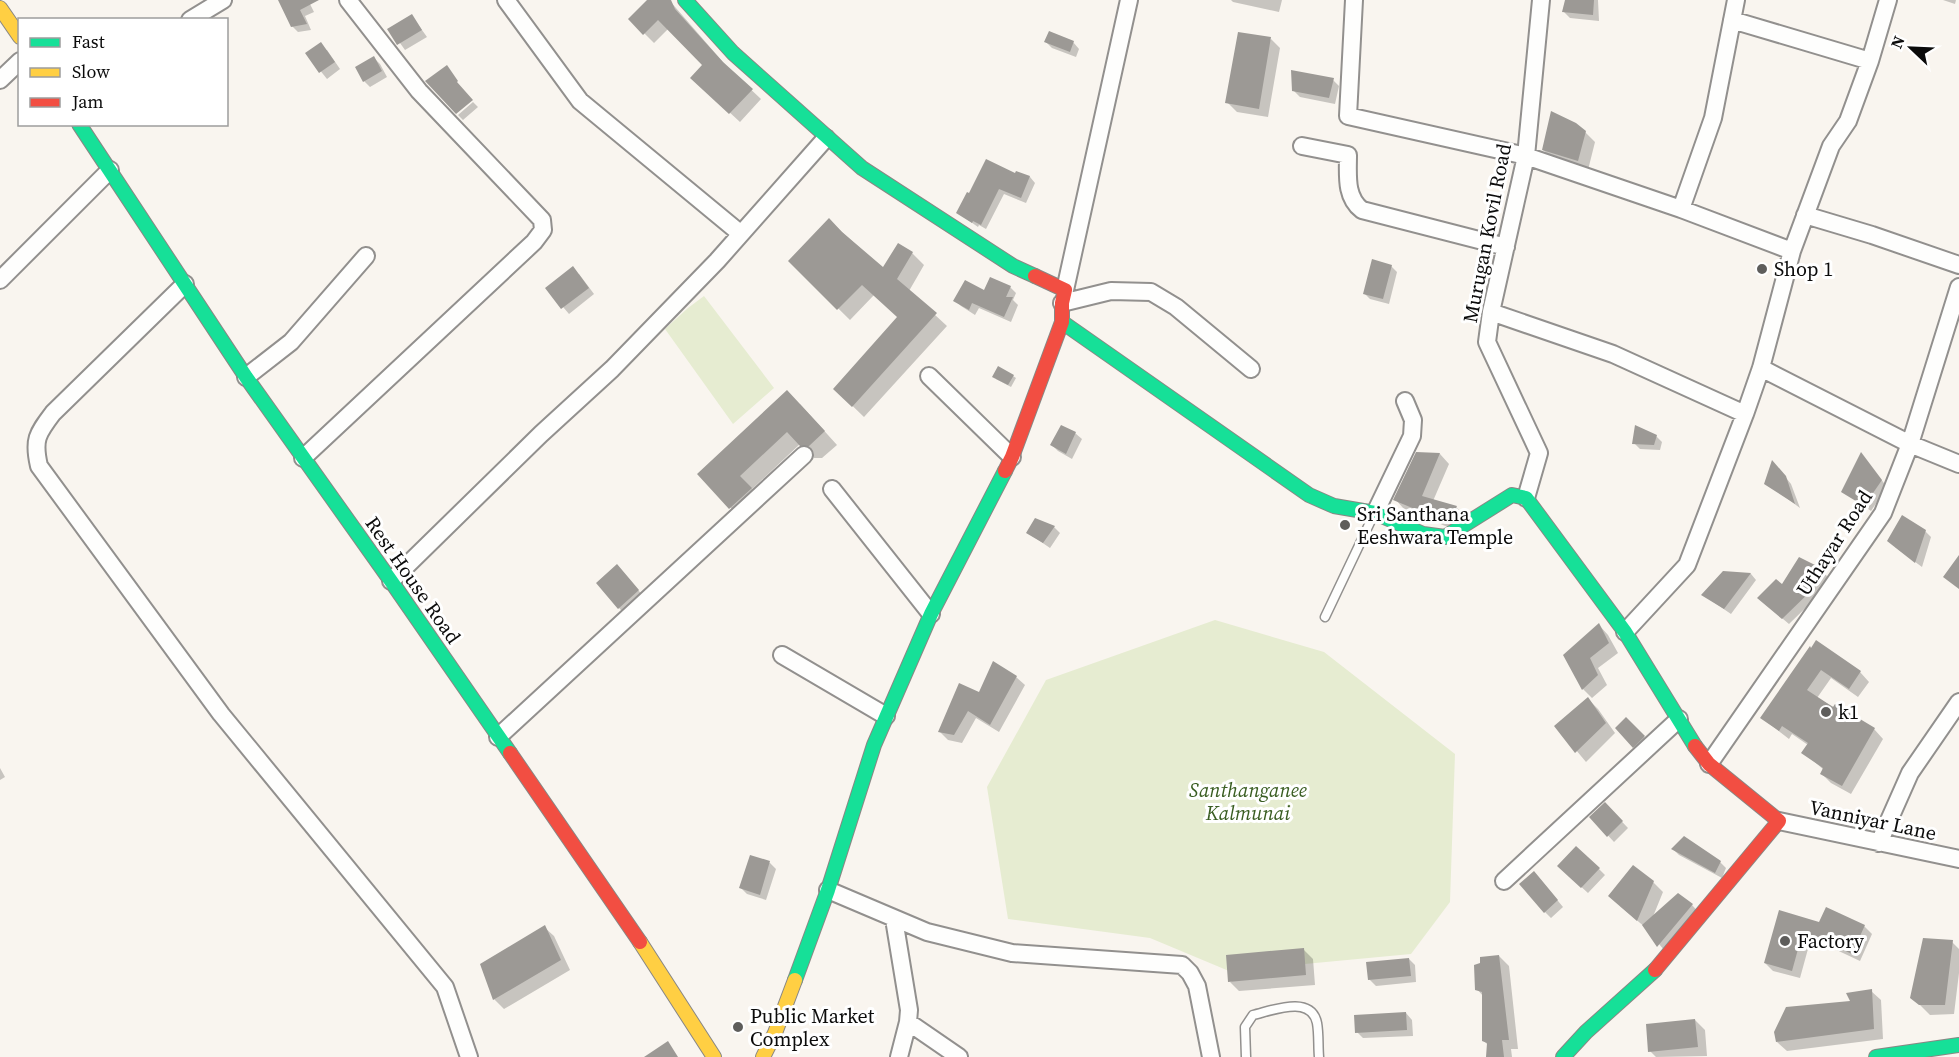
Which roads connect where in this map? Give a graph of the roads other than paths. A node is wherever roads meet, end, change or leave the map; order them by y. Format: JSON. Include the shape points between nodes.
{"nodes":[{"id":1,"x":223,"y":0,"type":"edge"},
{"id":2,"x":348,"y":0,"type":"edge"},
{"id":3,"x":506,"y":0,"type":"edge"},
{"id":4,"x":685,"y":0,"type":"edge"},
{"id":5,"x":1129,"y":0,"type":"edge"},
{"id":6,"x":1354,"y":0,"type":"edge"},
{"id":7,"x":1541,"y":0,"type":"edge"},
{"id":8,"x":1736,"y":0,"type":"edge"},
{"id":9,"x":1888,"y":0,"type":"edge"},
{"id":10,"x":0,"y":8,"type":"edge"},
{"id":11,"x":193,"y":18,"type":"edge"},
{"id":12,"x":1732,"y":20,"type":"junction"},
{"id":13,"x":18,"y":34,"type":"edge"},
{"id":14,"x":1870,"y":61,"type":"junction"},
{"id":15,"x":18,"y":64,"type":"edge"},
{"id":16,"x":0,"y":80,"type":"edge"},
{"id":17,"x":80,"y":126,"type":"edge"},
{"id":18,"x":826,"y":138,"type":"junction"},
{"id":19,"x":1302,"y":146,"type":"dead end"},
{"id":20,"x":1526,"y":156,"type":"junction"},
{"id":21,"x":110,"y":170,"type":"junction"},
{"id":22,"x":1681,"y":209,"type":"junction"},
{"id":23,"x":1805,"y":215,"type":"junction"},
{"id":24,"x":741,"y":234,"type":"junction"},
{"id":25,"x":1506,"y":247,"type":"junction"},
{"id":26,"x":1792,"y":250,"type":"junction"},
{"id":27,"x":366,"y":256,"type":"dead end"},
{"id":28,"x":1959,"y":265,"type":"edge"},
{"id":29,"x":0,"y":280,"type":"edge"},
{"id":30,"x":185,"y":284,"type":"junction"},
{"id":31,"x":1959,"y":287,"type":"edge"},
{"id":32,"x":1064,"y":296,"type":"junction"},
{"id":33,"x":1491,"y":312,"type":"junction"},
{"id":34,"x":1062,"y":322,"type":"junction"},
{"id":35,"x":1761,"y":368,"type":"junction"},
{"id":36,"x":1251,"y":369,"type":"dead end"},
{"id":37,"x":929,"y":376,"type":"dead end"},
{"id":38,"x":246,"y":377,"type":"junction"},
{"id":39,"x":1405,"y":401,"type":"dead end"},
{"id":40,"x":1745,"y":414,"type":"junction"},
{"id":41,"x":1910,"y":444,"type":"junction"},
{"id":42,"x":804,"y":455,"type":"dead end"},
{"id":43,"x":1012,"y":456,"type":"junction"},
{"id":44,"x":303,"y":458,"type":"junction"},
{"id":45,"x":1959,"y":464,"type":"edge"},
{"id":46,"x":832,"y":489,"type":"dead end"},
{"id":47,"x":1526,"y":498,"type":"junction"},
{"id":48,"x":1375,"y":513,"type":"junction"},
{"id":49,"x":391,"y":581,"type":"junction"},
{"id":50,"x":931,"y":614,"type":"junction"},
{"id":51,"x":1325,"y":617,"type":"dead end"},
{"id":52,"x":1625,"y":632,"type":"junction"},
{"id":53,"x":782,"y":655,"type":"dead end"},
{"id":54,"x":1959,"y":702,"type":"edge"},
{"id":55,"x":886,"y":716,"type":"junction"},
{"id":56,"x":1679,"y":719,"type":"junction"},
{"id":57,"x":498,"y":736,"type":"junction"},
{"id":58,"x":1709,"y":764,"type":"junction"},
{"id":59,"x":1779,"y":821,"type":"junction"},
{"id":60,"x":1879,"y":843,"type":"junction"},
{"id":61,"x":1959,"y":859,"type":"edge"},
{"id":62,"x":1504,"y":881,"type":"dead end"},
{"id":63,"x":828,"y":890,"type":"junction"},
{"id":64,"x":894,"y":919,"type":"junction"},
{"id":65,"x":908,"y":1022,"type":"junction"},
{"id":66,"x":1959,"y":1045,"type":"edge"},
{"id":67,"x":469,"y":1057,"type":"edge"},
{"id":68,"x":714,"y":1057,"type":"edge"},
{"id":69,"x":763,"y":1057,"type":"edge"},
{"id":70,"x":899,"y":1057,"type":"edge"},
{"id":71,"x":959,"y":1057,"type":"edge"},
{"id":72,"x":1211,"y":1057,"type":"edge"},
{"id":73,"x":1246,"y":1057,"type":"edge"},
{"id":74,"x":1319,"y":1057,"type":"edge"},
{"id":75,"x":1563,"y":1057,"type":"edge"},
{"id":76,"x":1876,"y":1057,"type":"edge"}],
"edges":[{"from":1,"to":11,"type":"street"},
{"from":2,"to":44,"type":"street","via":[[419,90],[542,220],[543,230]]},
{"from":3,"to":24,"type":"street","via":[[580,101]]},
{"from":4,"to":18,"type":"main road","via":[[733,53]]},
{"from":5,"to":32,"type":"street"},
{"from":6,"to":20,"type":"street","via":[[1348,116]]},
{"from":7,"to":20,"type":"street","name":"Murugan Kovil Road"},
{"from":8,"to":12,"type":"street"},
{"from":9,"to":14,"type":"street"},
{"from":10,"to":13,"type":"main road"},
{"from":12,"to":14,"type":"street"},
{"from":12,"to":22,"type":"street","via":[[1713,118]]},
{"from":14,"to":23,"type":"street","via":[[1848,121],[1831,146]]},
{"from":15,"to":16,"type":"street"},
{"from":17,"to":21,"type":"main road","name":"Rest House Road"},
{"from":18,"to":24,"type":"street"},
{"from":18,"to":32,"type":"main road","via":[[862,168]]},
{"from":19,"to":25,"type":"street","via":[[1348,155],[1348,187],[1354,204],[1362,210]]},
{"from":20,"to":22,"type":"street"},
{"from":20,"to":25,"type":"street","name":"Murugan Kovil Road"},
{"from":21,"to":29,"type":"street"},
{"from":21,"to":30,"type":"main road","name":"Rest House Road"},
{"from":22,"to":26,"type":"street"},
{"from":23,"to":26,"type":"street"},
{"from":23,"to":28,"type":"street"},
{"from":24,"to":49,"type":"street","via":[[612,369]]},
{"from":25,"to":33,"type":"street","name":"Murugan Kovil Road"},
{"from":26,"to":35,"type":"street"},
{"from":27,"to":38,"type":"street","via":[[291,342]]},
{"from":30,"to":38,"type":"main road","name":"Rest House Road"},
{"from":30,"to":67,"type":"street","via":[[53,413],[38,433],[35,448],[39,466],[221,714],[445,987]]},
{"from":31,"to":41,"type":"street","name":"Uthayar Road"},
{"from":32,"to":34,"type":"main road"},
{"from":32,"to":36,"type":"street","via":[[1151,292],[1176,307]]},
{"from":33,"to":40,"type":"street","via":[[1613,354]]},
{"from":33,"to":47,"type":"street","name":"Murugan Kovil Road","via":[[1487,342],[1539,453]]},
{"from":34,"to":43,"type":"main road"},
{"from":34,"to":48,"type":"main road","via":[[1309,495],[1334,506]]},
{"from":35,"to":40,"type":"street"},
{"from":35,"to":41,"type":"street"},
{"from":37,"to":43,"type":"street"},
{"from":38,"to":44,"type":"main road","name":"Rest House Road"},
{"from":39,"to":48,"type":"street","via":[[1413,420],[1412,436]]},
{"from":40,"to":52,"type":"street","via":[[1687,564]]},
{"from":41,"to":45,"type":"street"},
{"from":41,"to":58,"type":"street","name":"Uthayar Road","via":[[1882,513]]},
{"from":42,"to":57,"type":"street"},
{"from":43,"to":50,"type":"main road"},
{"from":44,"to":49,"type":"main road","name":"Rest House Road"},
{"from":46,"to":50,"type":"street"},
{"from":47,"to":48,"type":"main road","via":[[1512,495],[1445,537],[1424,534]]},
{"from":47,"to":52,"type":"main road"},
{"from":48,"to":51,"type":"lane"},
{"from":49,"to":57,"type":"main road","name":"Rest House Road"},
{"from":50,"to":55,"type":"main road"},
{"from":52,"to":56,"type":"main road"},
{"from":53,"to":55,"type":"street"},
{"from":54,"to":60,"type":"street","via":[[1910,773]]},
{"from":55,"to":63,"type":"main road"},
{"from":56,"to":58,"type":"main road"},
{"from":56,"to":62,"type":"street"},
{"from":57,"to":68,"type":"main road","name":"Rest House Road","via":[[637,937]]},
{"from":58,"to":59,"type":"main road"},
{"from":59,"to":60,"type":"street","name":"Vanniyar Lane"},
{"from":59,"to":75,"type":"main road","via":[[1652,974]]},
{"from":60,"to":61,"type":"street","name":"Vanniyar Lane"},
{"from":63,"to":64,"type":"street"},
{"from":63,"to":69,"type":"main road"},
{"from":64,"to":65,"type":"street"},
{"from":64,"to":72,"type":"street","via":[[927,932],[1012,953],[1182,964],[1197,986]]},
{"from":65,"to":70,"type":"street"},
{"from":65,"to":71,"type":"street"},
{"from":66,"to":76,"type":"main road"},
{"from":73,"to":74,"type":"lane","via":[[1245,1027],[1253,1015],[1297,1006],[1309,1009],[1316,1020]]}]}
